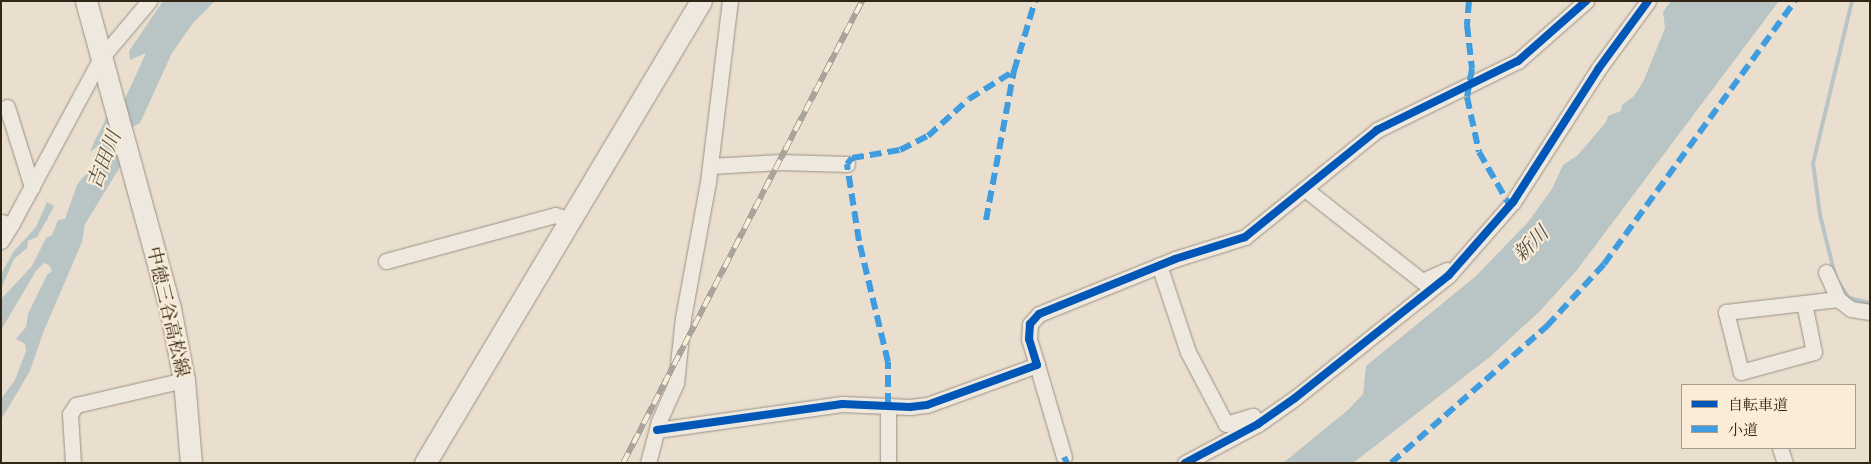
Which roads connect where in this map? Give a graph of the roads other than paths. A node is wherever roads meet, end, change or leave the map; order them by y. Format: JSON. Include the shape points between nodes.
{"nodes":[{"id":1,"x":86,"y":1,"type":"edge"},
{"id":2,"x":149,"y":1,"type":"edge"},
{"id":3,"x":701,"y":1,"type":"edge"},
{"id":4,"x":730,"y":1,"type":"edge"},
{"id":5,"x":1586,"y":1,"type":"edge"},
{"id":6,"x":1648,"y":1,"type":"edge"},
{"id":7,"x":101,"y":58,"type":"junction"},
{"id":8,"x":7,"y":107,"type":"dead end"},
{"id":9,"x":847,"y":164,"type":"dead end"},
{"id":10,"x":710,"y":166,"type":"junction"},
{"id":11,"x":32,"y":187,"type":"junction"},
{"id":12,"x":1305,"y":190,"type":"junction"},
{"id":13,"x":570,"y":220,"type":"junction"},
{"id":14,"x":6,"y":224,"type":"edge"},
{"id":15,"x":1,"y":241,"type":"edge"},
{"id":16,"x":386,"y":261,"type":"dead end"},
{"id":17,"x":1159,"y":265,"type":"junction"},
{"id":18,"x":1458,"y":266,"type":"junction"},
{"id":19,"x":1826,"y":272,"type":"dead end"},
{"id":20,"x":1838,"y":299,"type":"junction"},
{"id":21,"x":1804,"y":303,"type":"junction"},
{"id":22,"x":1870,"y":312,"type":"edge"},
{"id":23,"x":1037,"y":365,"type":"junction"},
{"id":24,"x":184,"y":380,"type":"junction"},
{"id":25,"x":888,"y":405,"type":"junction"},
{"id":26,"x":1258,"y":424,"type":"junction"},
{"id":27,"x":657,"y":430,"type":"junction"},
{"id":28,"x":1780,"y":449,"type":"edge"},
{"id":29,"x":1064,"y":457,"type":"dead end"},
{"id":30,"x":1213,"y":457,"type":"edge"},
{"id":31,"x":73,"y":463,"type":"edge"},
{"id":32,"x":191,"y":463,"type":"edge"},
{"id":33,"x":425,"y":463,"type":"edge"},
{"id":34,"x":648,"y":463,"type":"edge"},
{"id":35,"x":888,"y":463,"type":"edge"},
{"id":36,"x":1185,"y":463,"type":"edge"},
{"id":37,"x":1785,"y":463,"type":"edge"}],
"edges":[{"from":1,"to":7,"type":"street","name":"中徳三谷高松線"},
{"from":2,"to":7,"type":"street"},
{"from":3,"to":13,"type":"street"},
{"from":4,"to":10,"type":"street"},
{"from":5,"to":12,"type":"street","via":[[1518,61],[1388,123]]},
{"from":6,"to":18,"type":"street","via":[[1599,68],[1513,202]]},
{"from":7,"to":11,"type":"street"},
{"from":7,"to":24,"type":"street","name":"中徳三谷高松線","via":[[170,308]]},
{"from":8,"to":11,"type":"street"},
{"from":9,"to":10,"type":"street","via":[[780,162]]},
{"from":10,"to":27,"type":"street","via":[[676,383]]},
{"from":11,"to":14,"type":"street"},
{"from":12,"to":17,"type":"street","via":[[1245,237]]},
{"from":12,"to":18,"type":"street","via":[[1422,281]]},
{"from":13,"to":16,"type":"street","via":[[555,215]]},
{"from":13,"to":33,"type":"street"},
{"from":14,"to":15,"type":"street"},
{"from":17,"to":23,"type":"street","via":[[1039,314],[1030,324],[1029,339]]},
{"from":17,"to":26,"type":"street","via":[[1188,352],[1226,424],[1253,416]]},
{"from":18,"to":26,"type":"street","via":[[1387,327]]},
{"from":19,"to":20,"type":"street"},
{"from":20,"to":21,"type":"street"},
{"from":20,"to":22,"type":"street","via":[[1851,309]]},
{"from":21,"to":21,"type":"street","via":[[1814,352],[1741,372],[1726,312]]},
{"from":23,"to":25,"type":"street","via":[[927,405]]},
{"from":23,"to":29,"type":"street"},
{"from":24,"to":31,"type":"street","via":[[76,405],[70,414]]},
{"from":24,"to":32,"type":"street","name":"中徳三谷高松線"},
{"from":25,"to":27,"type":"street","via":[[842,404]]},
{"from":25,"to":35,"type":"street"},
{"from":26,"to":30,"type":"street"},
{"from":27,"to":34,"type":"street"},
{"from":28,"to":37,"type":"street"},
{"from":30,"to":36,"type":"street"}]}
